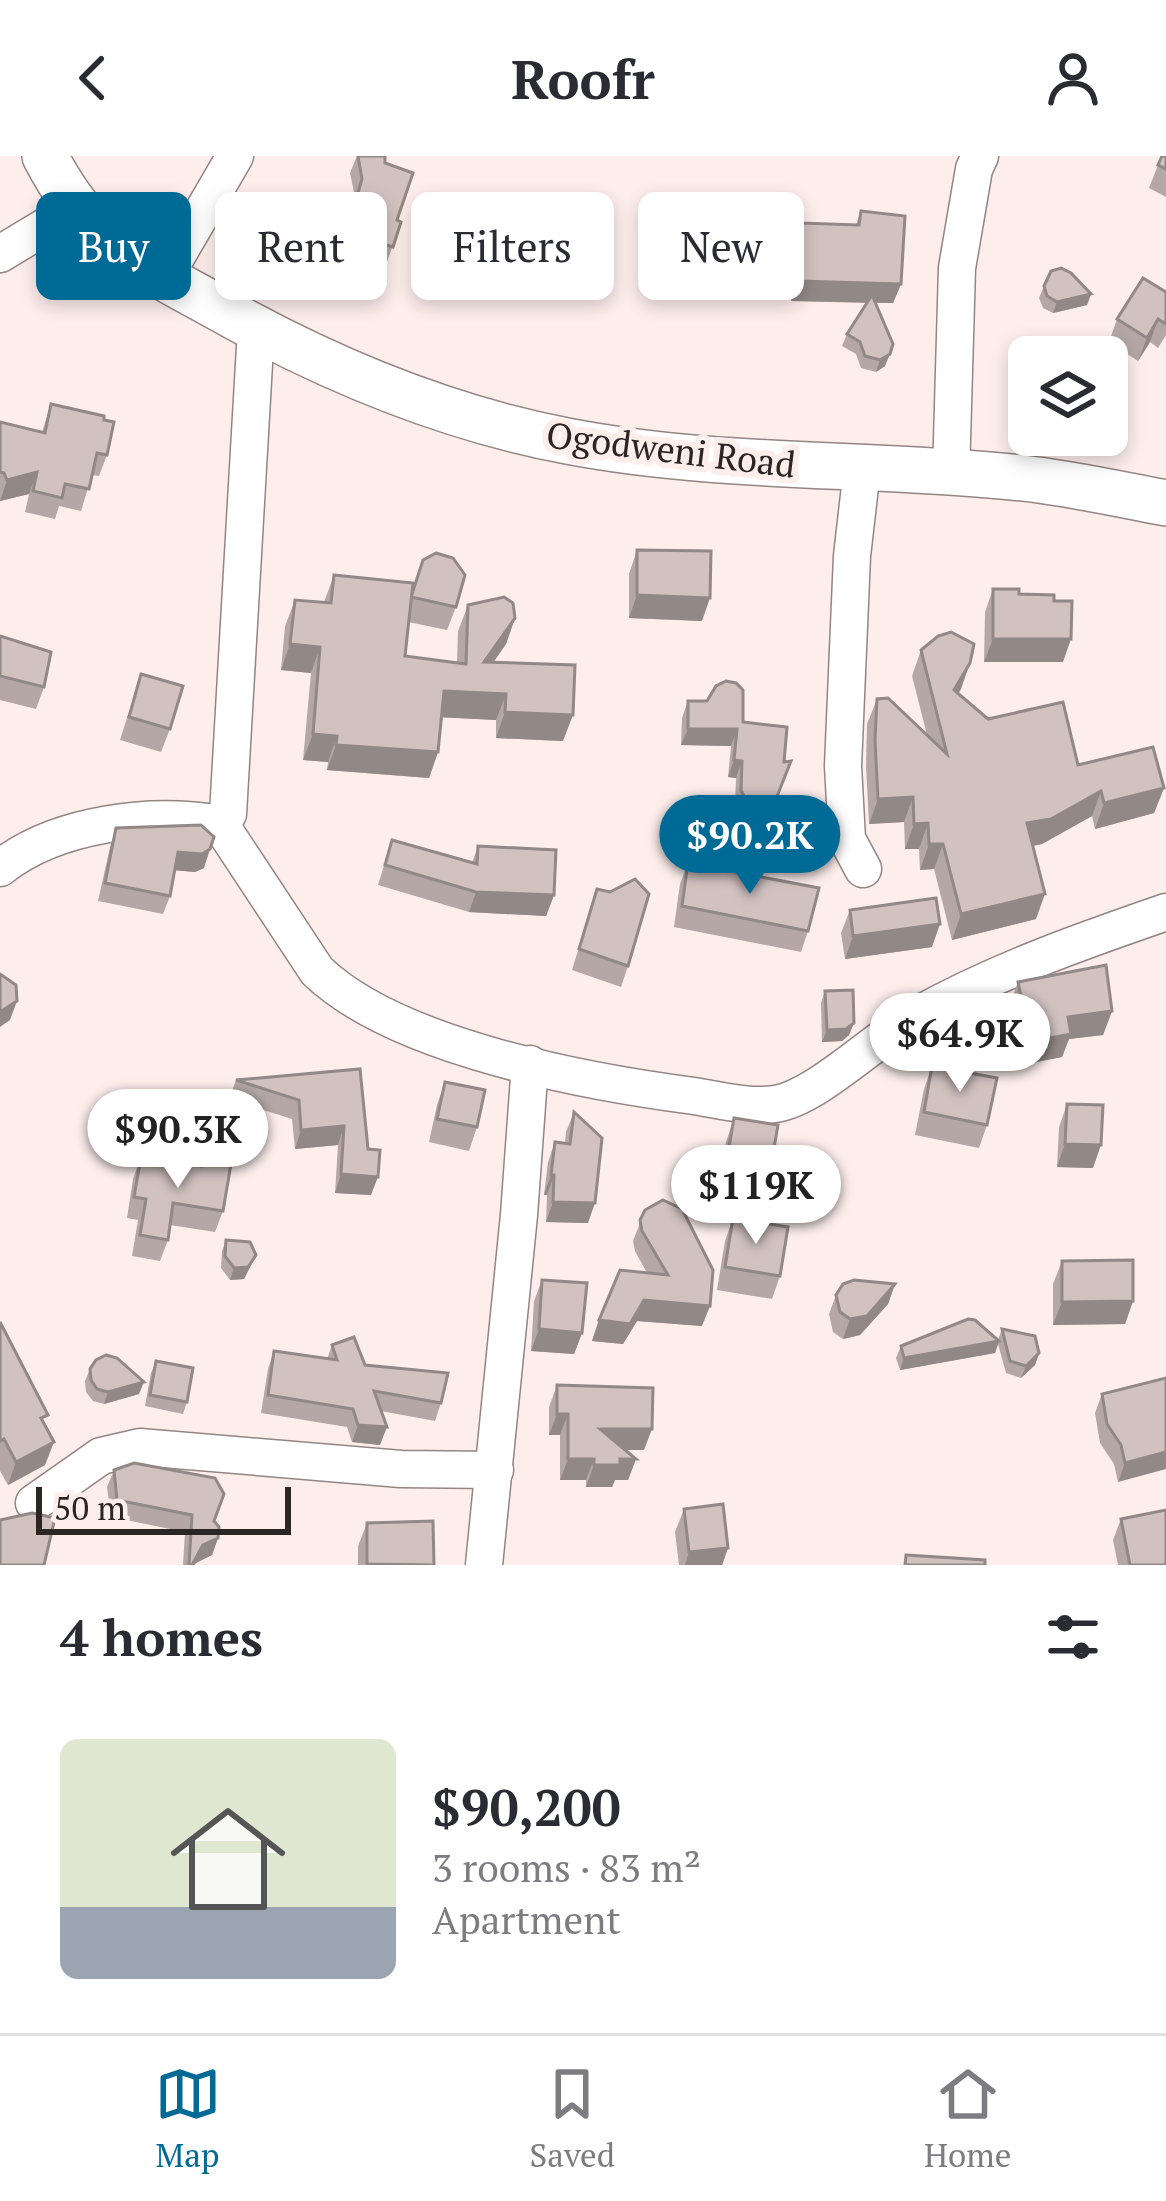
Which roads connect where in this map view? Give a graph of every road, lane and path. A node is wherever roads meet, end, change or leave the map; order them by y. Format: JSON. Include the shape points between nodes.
{"nodes":[{"id":1,"x":45,"y":156,"type":"edge"},
{"id":2,"x":235,"y":156,"type":"edge"},
{"id":3,"x":980,"y":156,"type":"edge"},
{"id":4,"x":68,"y":192,"type":"edge"},
{"id":5,"x":36,"y":232,"type":"edge"},
{"id":6,"x":191,"y":232,"type":"edge"},
{"id":7,"x":0,"y":254,"type":"edge"},
{"id":8,"x":191,"y":293,"type":"edge"},
{"id":9,"x":256,"y":329,"type":"junction"},
{"id":10,"x":862,"y":469,"type":"junction"},
{"id":11,"x":951,"y":474,"type":"junction"},
{"id":12,"x":1166,"y":503,"type":"edge"},
{"id":13,"x":220,"y":824,"type":"junction"},
{"id":14,"x":0,"y":868,"type":"edge"},
{"id":15,"x":863,"y":869,"type":"dead end"},
{"id":16,"x":1166,"y":912,"type":"edge"},
{"id":17,"x":530,"y":1064,"type":"junction"},
{"id":18,"x":495,"y":1470,"type":"junction"},
{"id":19,"x":34,"y":1503,"type":"dead end"},
{"id":20,"x":484,"y":1565,"type":"edge"}],
"edges":[{"from":1,"to":4,"type":"street","name":"Ogodweni Road"},
{"from":2,"to":6,"type":"street"},
{"from":3,"to":11,"type":"street","via":[[957,268]]},
{"from":5,"to":7,"type":"street"},
{"from":8,"to":9,"type":"street","name":"Ogodweni Road"},
{"from":9,"to":10,"type":"street","name":"Ogodweni Road","via":[[424,402],[566,441]]},
{"from":9,"to":13,"type":"street","via":[[228,814]]},
{"from":10,"to":11,"type":"street","name":"Ogodweni Road"},
{"from":10,"to":15,"type":"street","via":[[843,766],[847,839]]},
{"from":11,"to":12,"type":"street","name":"Ogodweni Road"},
{"from":13,"to":14,"type":"street","via":[[162,817],[109,824]]},
{"from":13,"to":17,"type":"street","via":[[337,990],[437,1039]]},
{"from":16,"to":17,"type":"street","via":[[1019,964],[911,1018],[811,1091],[775,1105],[640,1089]]},
{"from":17,"to":18,"type":"street"},
{"from":18,"to":19,"type":"street","via":[[140,1447],[101,1456]]},
{"from":18,"to":20,"type":"street"}]}
